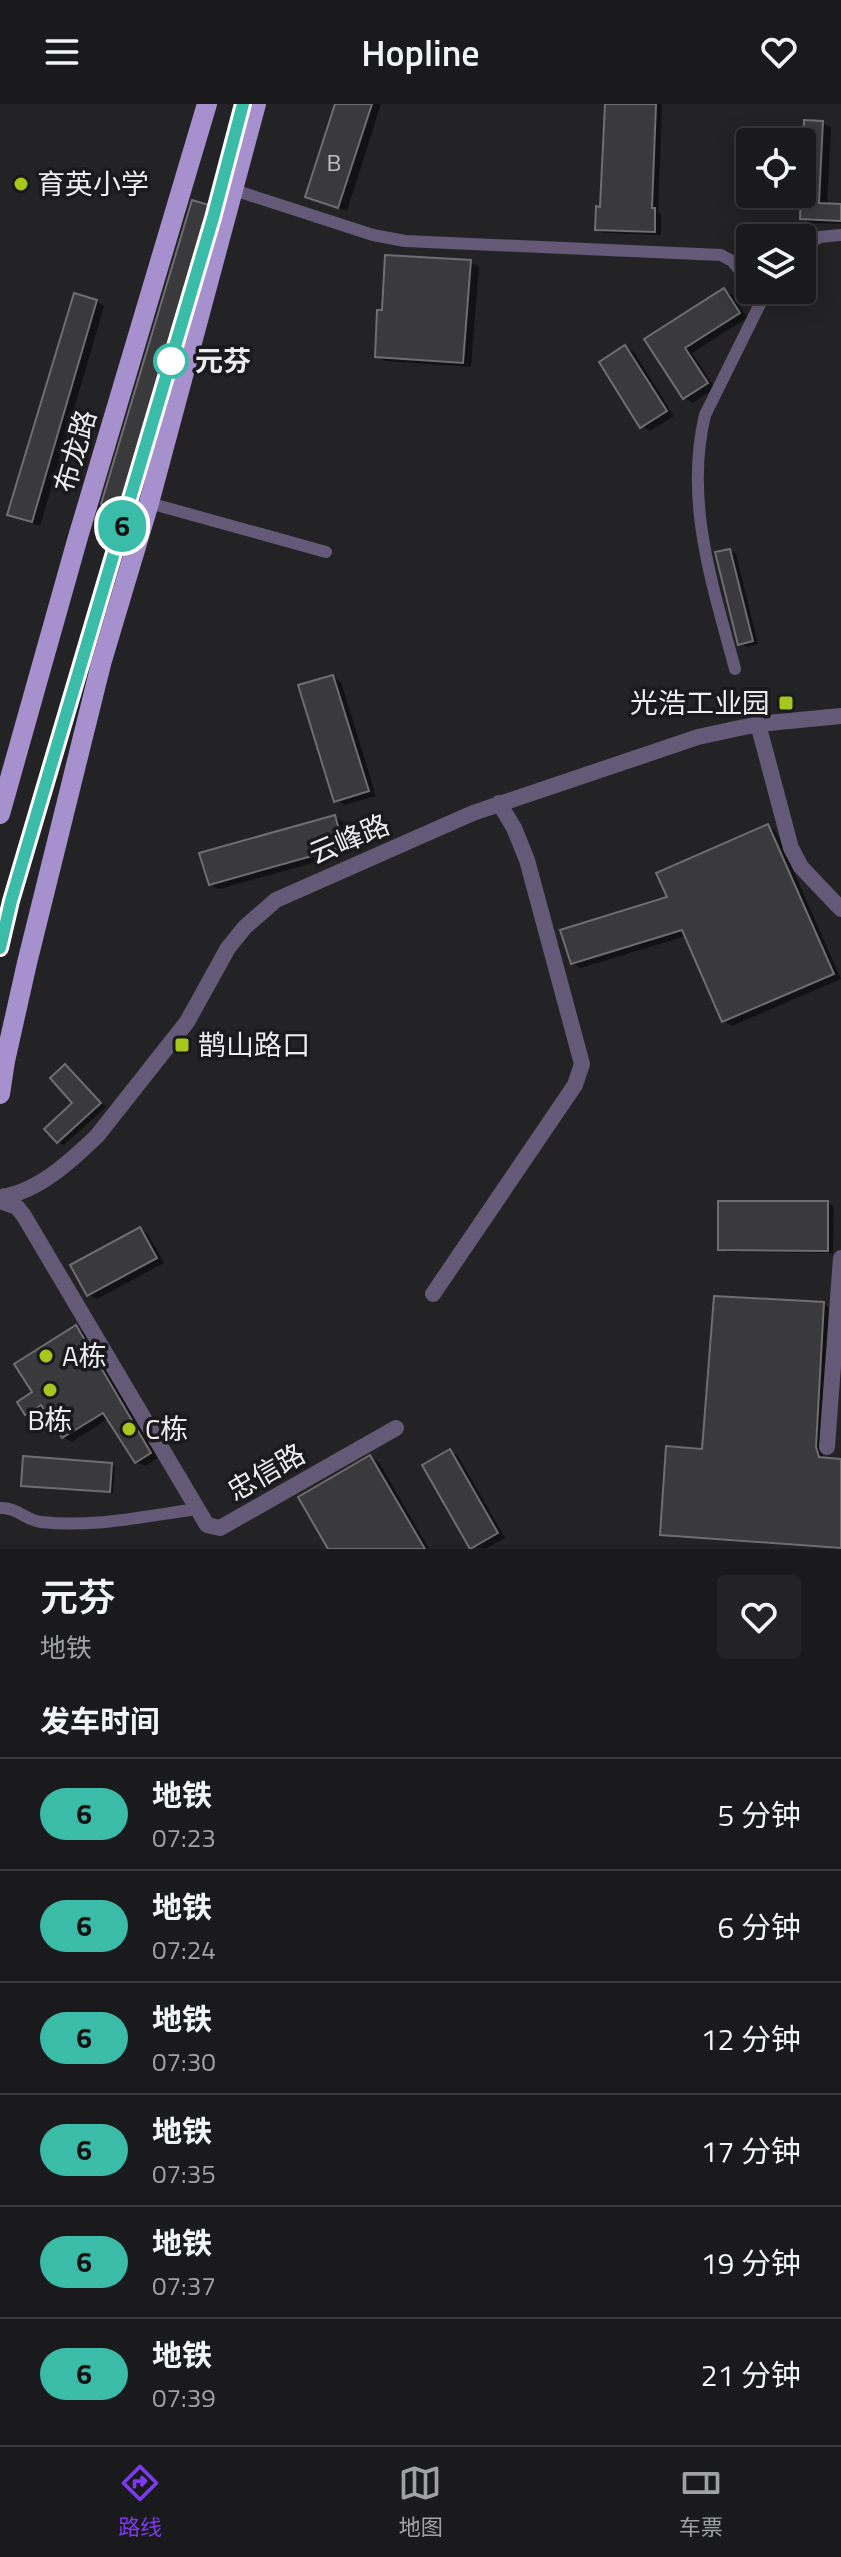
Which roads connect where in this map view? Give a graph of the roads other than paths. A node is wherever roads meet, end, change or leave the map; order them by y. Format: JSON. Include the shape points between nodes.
{"nodes":[{"id":1,"x":207,"y":104,"type":"edge"},
{"id":2,"x":256,"y":104,"type":"edge"},
{"id":3,"x":234,"y":190,"type":"junction"},
{"id":4,"x":841,"y":235,"type":"edge"},
{"id":5,"x":816,"y":239,"type":"edge"},
{"id":6,"x":736,"y":266,"type":"edge"},
{"id":7,"x":757,"y":304,"type":"edge"},
{"id":8,"x":149,"y":503,"type":"junction"},
{"id":9,"x":326,"y":552,"type":"dead end"},
{"id":10,"x":735,"y":669,"type":"dead end"},
{"id":11,"x":841,"y":716,"type":"edge"},
{"id":12,"x":758,"y":724,"type":"junction"},
{"id":13,"x":499,"y":803,"type":"junction"},
{"id":14,"x":0,"y":814,"type":"edge"},
{"id":15,"x":841,"y":909,"type":"edge"},
{"id":16,"x":0,"y":1094,"type":"edge"},
{"id":17,"x":0,"y":1199,"type":"edge"},
{"id":18,"x":841,"y":1258,"type":"edge"},
{"id":19,"x":433,"y":1294,"type":"dead end"},
{"id":20,"x":396,"y":1428,"type":"dead end"},
{"id":21,"x":827,"y":1447,"type":"dead end"},
{"id":22,"x":0,"y":1508,"type":"edge"},
{"id":23,"x":197,"y":1509,"type":"junction"}],
"edges":[{"from":1,"to":14,"type":"main road","name":"布龙路"},
{"from":2,"to":3,"type":"main road"},
{"from":3,"to":6,"type":"street","via":[[405,241],[721,255]]},
{"from":3,"to":8,"type":"main road"},
{"from":4,"to":5,"type":"street"},
{"from":7,"to":10,"type":"street","via":[[701,434],[699,516]]},
{"from":8,"to":9,"type":"street"},
{"from":8,"to":16,"type":"main road","via":[[97,679]]},
{"from":11,"to":12,"type":"street","name":"云峰路"},
{"from":12,"to":13,"type":"street","name":"云峰路","via":[[698,737]]},
{"from":12,"to":15,"type":"street","via":[[791,848],[801,867]]},
{"from":13,"to":17,"type":"street","name":"云峰路","via":[[276,900],[228,948],[187,1022],[97,1136],[38,1183]]},
{"from":13,"to":19,"type":"street","via":[[527,860],[582,1064],[575,1085]]},
{"from":17,"to":23,"type":"street","name":"忠信路","via":[[24,1216]]},
{"from":18,"to":21,"type":"street"},
{"from":20,"to":23,"type":"street","name":"忠信路","via":[[220,1528],[207,1525]]},
{"from":22,"to":23,"type":"street","via":[[14,1508],[40,1522],[105,1524]]}]}
